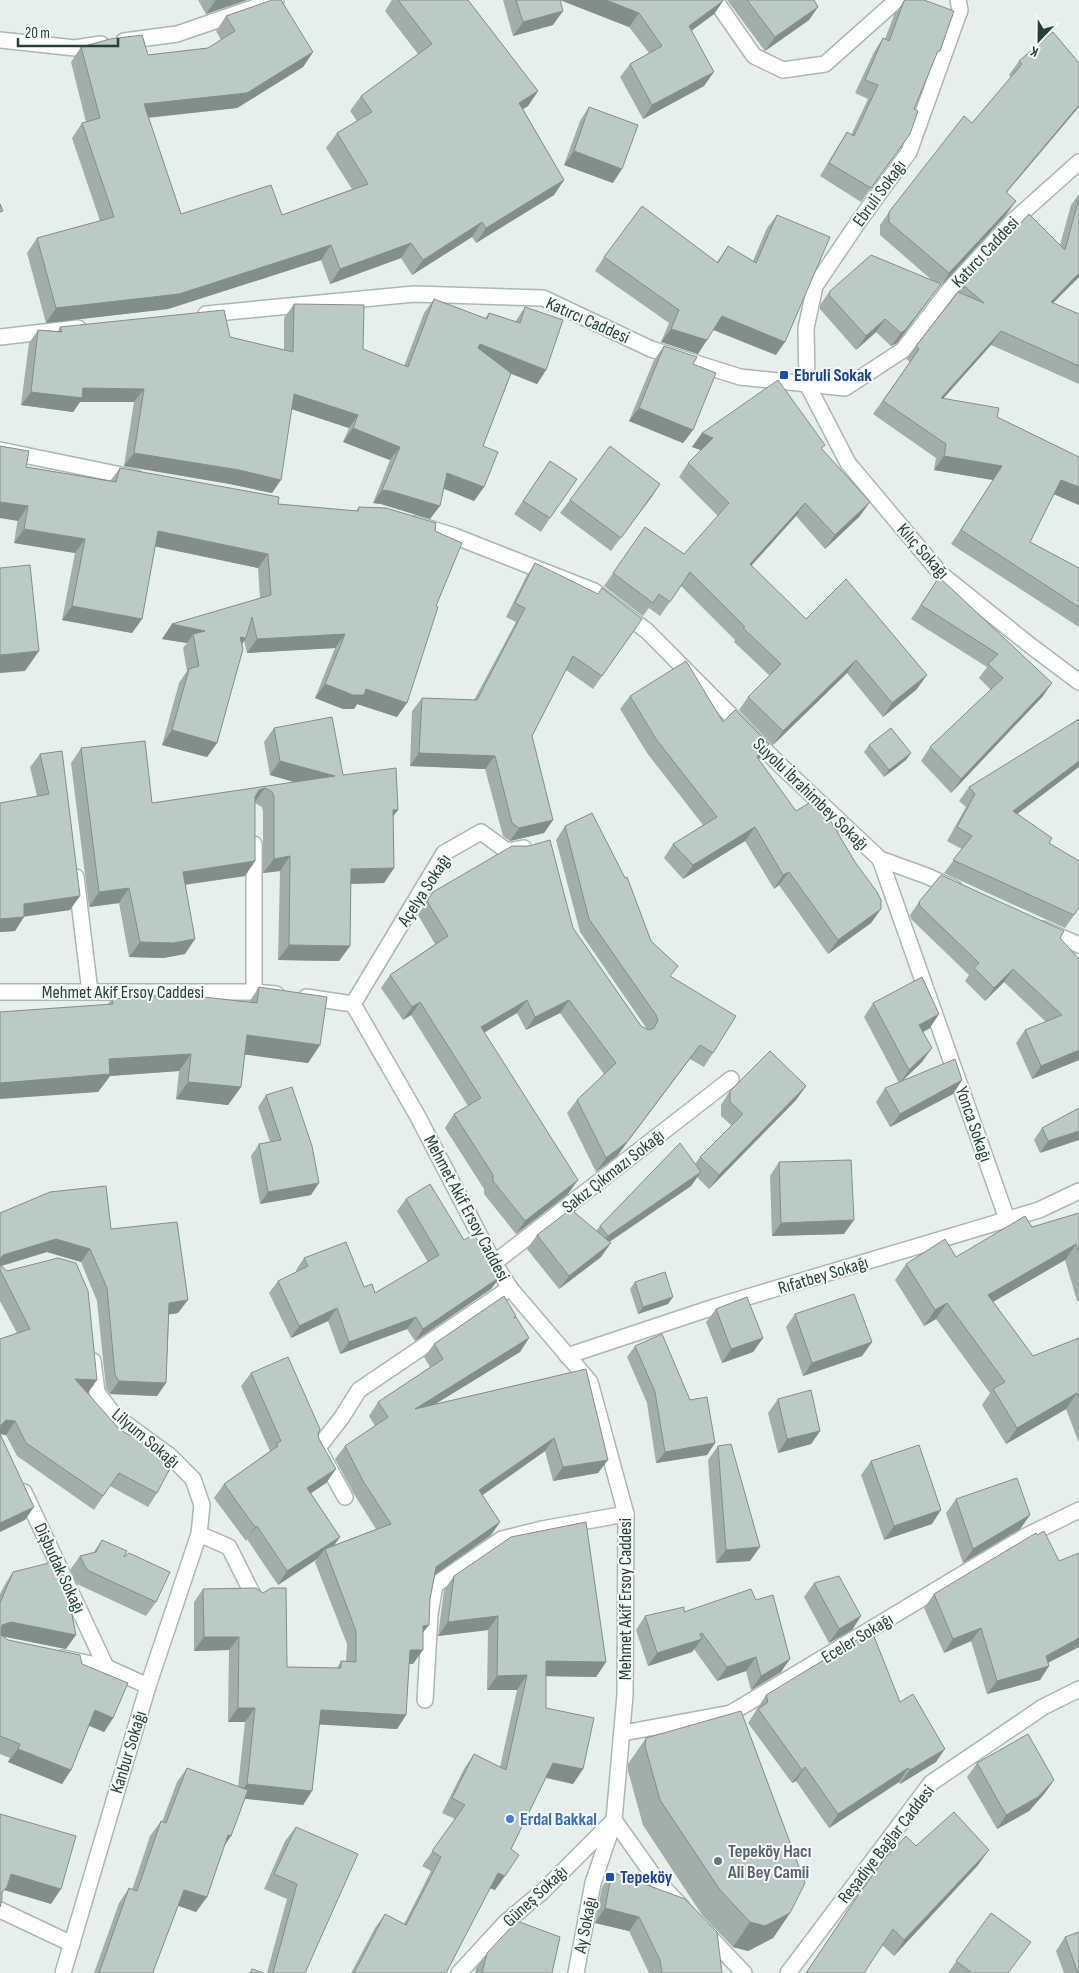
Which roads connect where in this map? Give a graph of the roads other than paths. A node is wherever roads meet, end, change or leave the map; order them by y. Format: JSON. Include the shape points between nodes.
{"nodes":[{"id":1,"x":276,"y":0,"type":"edge"},
{"id":2,"x":714,"y":0,"type":"edge"},
{"id":3,"x":897,"y":0,"type":"edge"},
{"id":4,"x":958,"y":0,"type":"edge"},
{"id":5,"x":0,"y":40,"type":"edge"},
{"id":6,"x":1079,"y":162,"type":"edge"},
{"id":7,"x":187,"y":316,"type":"edge"},
{"id":8,"x":92,"y":326,"type":"edge"},
{"id":9,"x":0,"y":338,"type":"edge"},
{"id":10,"x":807,"y":384,"type":"junction"},
{"id":11,"x":0,"y":450,"type":"edge"},
{"id":12,"x":150,"y":480,"type":"edge"},
{"id":13,"x":407,"y":522,"type":"edge"},
{"id":14,"x":1079,"y":682,"type":"edge"},
{"id":15,"x":254,"y":831,"type":"edge"},
{"id":16,"x":538,"y":844,"type":"edge"},
{"id":17,"x":880,"y":859,"type":"junction"},
{"id":18,"x":75,"y":867,"type":"edge"},
{"id":19,"x":972,"y":896,"type":"edge"},
{"id":20,"x":1034,"y":925,"type":"edge"},
{"id":21,"x":1079,"y":945,"type":"edge"},
{"id":22,"x":0,"y":992,"type":"edge"},
{"id":23,"x":90,"y":992,"type":"junction"},
{"id":24,"x":254,"y":992,"type":"junction"},
{"id":25,"x":353,"y":1004,"type":"junction"},
{"id":26,"x":732,"y":1079,"type":"dead end"},
{"id":27,"x":1079,"y":1191,"type":"edge"},
{"id":28,"x":1007,"y":1219,"type":"junction"},
{"id":29,"x":494,"y":1263,"type":"junction"},
{"id":30,"x":510,"y":1288,"type":"junction"},
{"id":31,"x":92,"y":1348,"type":"edge"},
{"id":32,"x":566,"y":1356,"type":"junction"},
{"id":33,"x":17,"y":1478,"type":"edge"},
{"id":34,"x":345,"y":1497,"type":"dead end"},
{"id":35,"x":1079,"y":1510,"type":"edge"},
{"id":36,"x":626,"y":1514,"type":"junction"},
{"id":37,"x":199,"y":1534,"type":"junction"},
{"id":38,"x":254,"y":1597,"type":"edge"},
{"id":39,"x":48,"y":1655,"type":"edge"},
{"id":40,"x":106,"y":1667,"type":"junction"},
{"id":41,"x":148,"y":1686,"type":"junction"},
{"id":42,"x":1079,"y":1689,"type":"edge"},
{"id":43,"x":425,"y":1700,"type":"dead end"},
{"id":44,"x":623,"y":1734,"type":"junction"},
{"id":45,"x":614,"y":1820,"type":"junction"},
{"id":46,"x":0,"y":1912,"type":"edge"},
{"id":47,"x":72,"y":1944,"type":"junction"},
{"id":48,"x":64,"y":1973,"type":"edge"},
{"id":49,"x":459,"y":1973,"type":"edge"},
{"id":50,"x":576,"y":1973,"type":"edge"},
{"id":51,"x":744,"y":1973,"type":"edge"},
{"id":52,"x":788,"y":1973,"type":"edge"}],
"edges":[{"from":1,"to":5,"type":"street","via":[[177,34],[76,48]]},
{"from":2,"to":3,"type":"street","via":[[754,56],[783,70],[825,64]]},
{"from":4,"to":10,"type":"street","name":"Ebruli Sokağı","via":[[960,10],[909,152],[815,286],[806,328]]},
{"from":6,"to":10,"type":"street","name":"Katırcı Caddesi","via":[[1013,221],[949,290],[903,350],[845,388]]},
{"from":7,"to":10,"type":"street","name":"Katırcı Caddesi","via":[[414,294],[543,298],[651,349],[740,377]]},
{"from":8,"to":9,"type":"street"},
{"from":10,"to":14,"type":"street","name":"Kılıç Sokağı","via":[[848,463],[941,574]]},
{"from":11,"to":12,"type":"street"},
{"from":13,"to":17,"type":"street","name":"Suyolu İbrahimbey Sokağı","via":[[454,536],[594,591],[647,631],[780,765]]},
{"from":15,"to":24,"type":"street"},
{"from":16,"to":25,"type":"street","name":"Açelya Sokağı","via":[[507,851],[481,832],[444,853]]},
{"from":17,"to":19,"type":"street","name":"Suyolu İbrahimbey Sokağı"},
{"from":17,"to":28,"type":"street","name":"Yonca Sokağı"},
{"from":18,"to":23,"type":"street"},
{"from":20,"to":21,"type":"street"},
{"from":22,"to":23,"type":"street","name":"Mehmet Akif Ersoy Caddesi"},
{"from":23,"to":24,"type":"street","name":"Mehmet Akif Ersoy Caddesi"},
{"from":24,"to":25,"type":"street","name":"Mehmet Akif Ersoy Caddesi"},
{"from":25,"to":29,"type":"street","name":"Mehmet Akif Ersoy Caddesi","via":[[417,1115]]},
{"from":26,"to":29,"type":"street","name":"Sakız Çıkmazı Sokağı"},
{"from":27,"to":28,"type":"street","name":"Rıfatbey Sokağı","via":[[1039,1210]]},
{"from":28,"to":32,"type":"street","name":"Rıfatbey Sokağı"},
{"from":29,"to":30,"type":"street","name":"Mehmet Akif Ersoy Caddesi"},
{"from":30,"to":32,"type":"street","name":"Mehmet Akif Ersoy Caddesi"},
{"from":30,"to":34,"type":"street","via":[[359,1390],[318,1448]]},
{"from":31,"to":37,"type":"street","name":"Lilyum Sokağı","via":[[98,1392],[114,1414],[170,1456],[193,1479],[202,1505]]},
{"from":32,"to":36,"type":"street","name":"Mehmet Akif Ersoy Caddesi","via":[[590,1382]]},
{"from":33,"to":40,"type":"street","name":"Dişbudak Sokağı"},
{"from":35,"to":44,"type":"street","name":"Eceler Sokağı","via":[[1026,1536],[731,1713]]},
{"from":36,"to":43,"type":"street","via":[[542,1529],[502,1540],[435,1585]]},
{"from":36,"to":44,"type":"street","name":"Mehmet Akif Ersoy Caddesi"},
{"from":37,"to":38,"type":"street","via":[[229,1547]]},
{"from":37,"to":41,"type":"street","name":"Kanbur Sokağı"},
{"from":39,"to":40,"type":"street"},
{"from":40,"to":41,"type":"street"},
{"from":41,"to":47,"type":"street","name":"Kanbur Sokağı"},
{"from":42,"to":52,"type":"street","name":"Reşadiye Bağlar Caddesi","via":[[1043,1707],[932,1783]]},
{"from":44,"to":45,"type":"street","name":"Mehmet Akif Ersoy Caddesi"},
{"from":45,"to":49,"type":"street","name":"Güneş Sokağı","via":[[542,1892],[506,1922]]},
{"from":45,"to":50,"type":"street","name":"Ay Sokağı","via":[[593,1883]]},
{"from":45,"to":51,"type":"street","via":[[658,1882]]},
{"from":46,"to":47,"type":"street"},
{"from":47,"to":48,"type":"street","name":"Kanbur Sokağı"}]}
